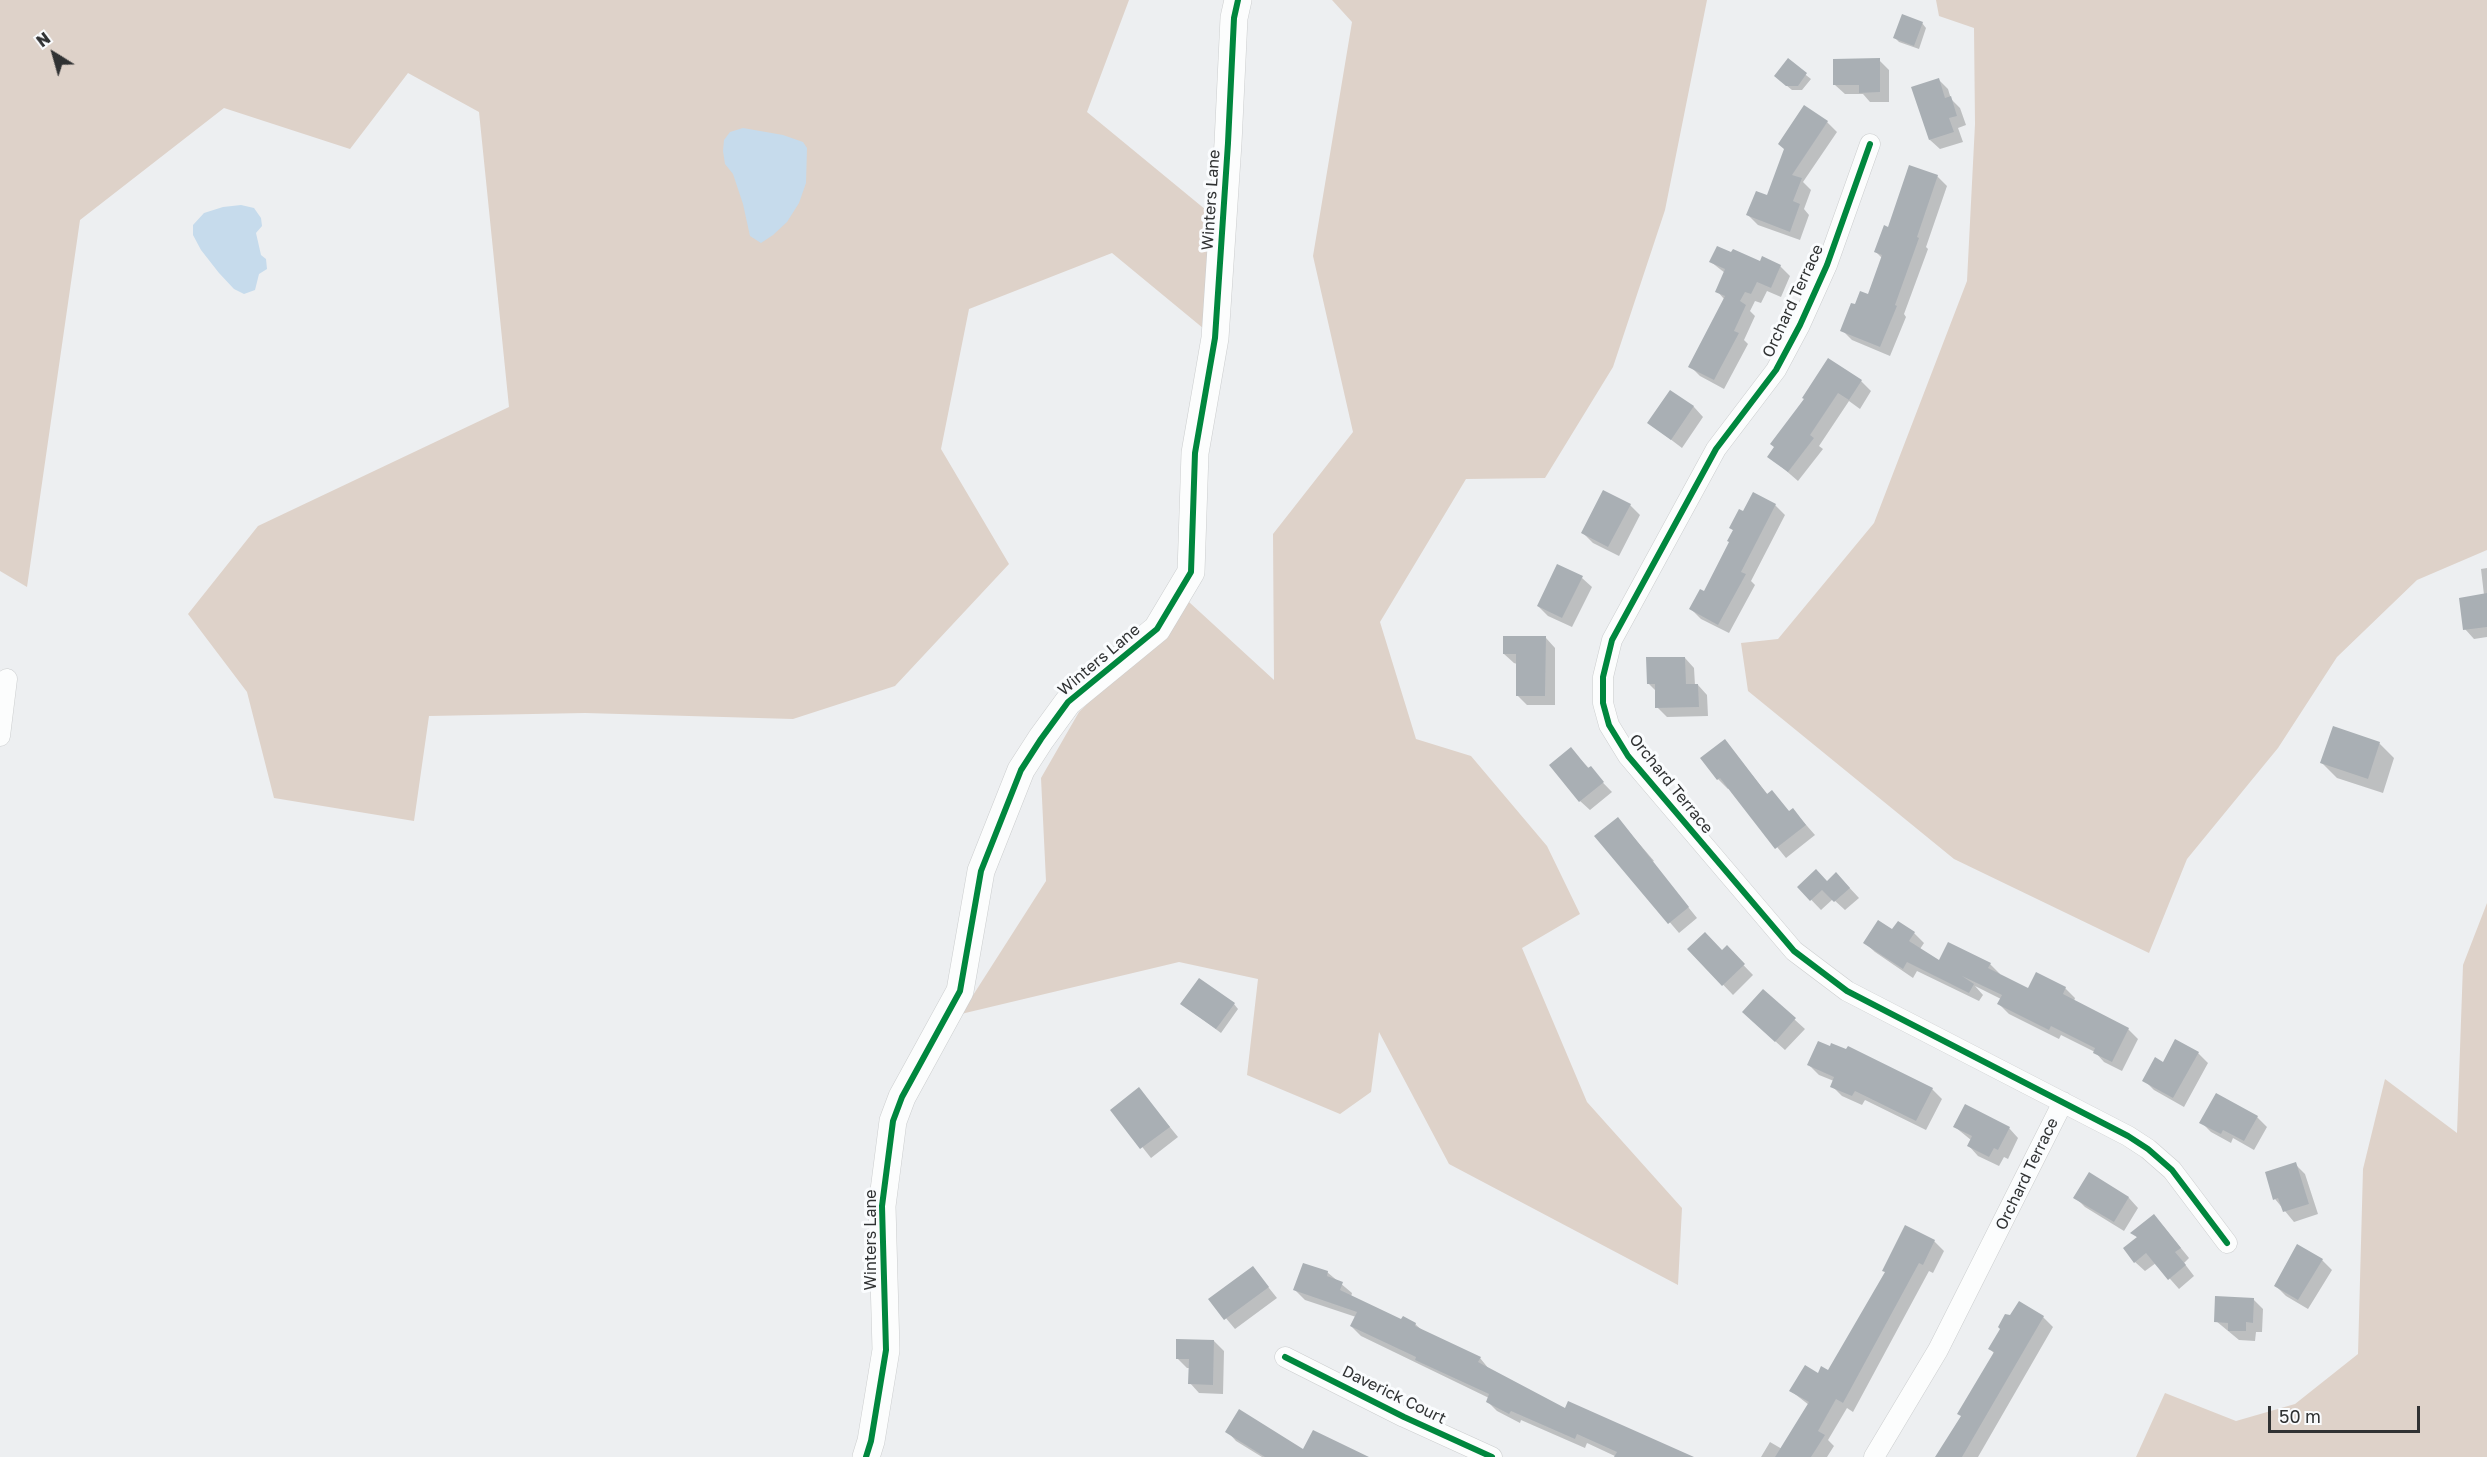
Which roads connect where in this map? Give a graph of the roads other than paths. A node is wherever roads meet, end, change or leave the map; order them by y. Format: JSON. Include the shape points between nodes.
{"nodes":[{"id":1,"x":1238,"y":0,"type":"edge"},
{"id":2,"x":1870,"y":144,"type":"dead end"},
{"id":3,"x":7,"y":679,"type":"dead end"},
{"id":4,"x":0,"y":736,"type":"edge"},
{"id":5,"x":2063,"y":1102,"type":"junction"},
{"id":6,"x":2227,"y":1243,"type":"dead end"},
{"id":7,"x":1285,"y":1357,"type":"dead end"},
{"id":8,"x":866,"y":1457,"type":"edge"},
{"id":9,"x":1492,"y":1457,"type":"edge"},
{"id":10,"x":1874,"y":1457,"type":"edge"}],
"edges":[{"from":1,"to":8,"type":"street","name":"Winters Lane","via":[[1215,338],[1195,453],[1191,572],[1157,629],[1068,702],[1041,739],[1021,770],[985,861],[960,991],[893,1121],[882,1206],[886,1350]]},
{"from":2,"to":5,"type":"street","name":"Orchard Terrace","via":[[1827,265],[1800,325],[1776,370],[1716,449],[1612,640],[1603,703],[1609,725],[1628,756],[1794,951],[1847,991]]},
{"from":3,"to":4,"type":"street"},
{"from":5,"to":6,"type":"street","via":[[2128,1136],[2160,1158]]},
{"from":5,"to":10,"type":"street","name":"Orchard Terrace","via":[[1938,1350]]},
{"from":7,"to":9,"type":"street","name":"Daverick Court"}]}
